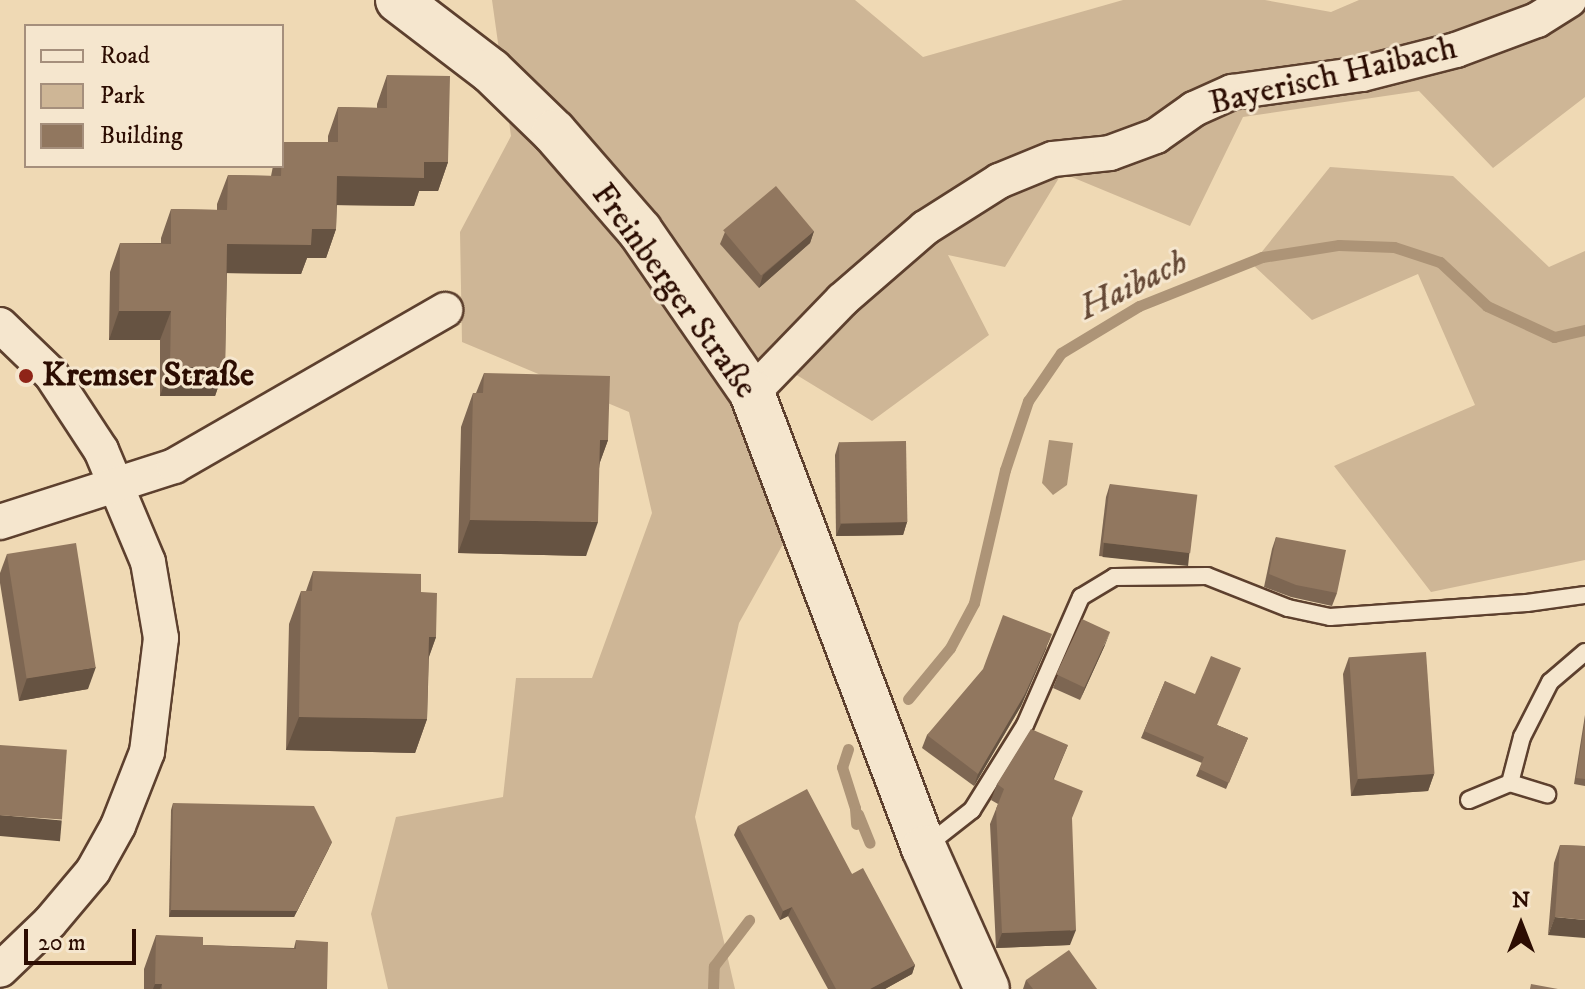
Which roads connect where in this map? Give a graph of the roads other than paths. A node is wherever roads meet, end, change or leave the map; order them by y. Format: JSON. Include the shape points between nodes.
{"nodes":[{"id":1,"x":398,"y":0,"type":"edge"},
{"id":2,"x":1569,"y":0,"type":"edge"},
{"id":3,"x":445,"y":310,"type":"dead end"},
{"id":4,"x":0,"y":325,"type":"edge"},
{"id":5,"x":752,"y":393,"type":"junction"},
{"id":6,"x":116,"y":485,"type":"junction"},
{"id":7,"x":0,"y":522,"type":"edge"},
{"id":8,"x":1585,"y":595,"type":"edge"},
{"id":9,"x":1585,"y":652,"type":"edge"},
{"id":10,"x":1510,"y":783,"type":"junction"},
{"id":11,"x":1547,"y":794,"type":"dead end"},
{"id":12,"x":1469,"y":800,"type":"dead end"},
{"id":13,"x":924,"y":848,"type":"junction"},
{"id":14,"x":0,"y":970,"type":"edge"},
{"id":15,"x":987,"y":989,"type":"edge"}],
"edges":[{"from":1,"to":5,"type":"main road","name":"Freinberger Straße","via":[[491,71],[554,132],[640,231]]},
{"from":2,"to":5,"type":"street","name":"Bayerisch Haibach","via":[[1537,20],[1456,50],[1362,74],[1232,92],[1194,109],[1156,136],[1110,153],[1053,159],[999,181],[925,228],[842,300]]},
{"from":3,"to":6,"type":"street","via":[[174,466]]},
{"from":4,"to":6,"type":"street","via":[[51,374],[101,450]]},
{"from":5,"to":13,"type":"main road","name":"Freinberger Straße"},
{"from":6,"to":7,"type":"street"},
{"from":6,"to":14,"type":"street","via":[[148,562],[161,638],[147,752],[129,802],[93,871]]},
{"from":8,"to":13,"type":"lane","via":[[1330,617],[1288,608],[1207,576],[1114,577],[1081,597],[1025,725],[972,810]]},
{"from":9,"to":10,"type":"lane","via":[[1550,682],[1522,737]]},
{"from":10,"to":11,"type":"lane"},
{"from":10,"to":12,"type":"lane"},
{"from":13,"to":15,"type":"main road","name":"Freinberger Straße"}]}
